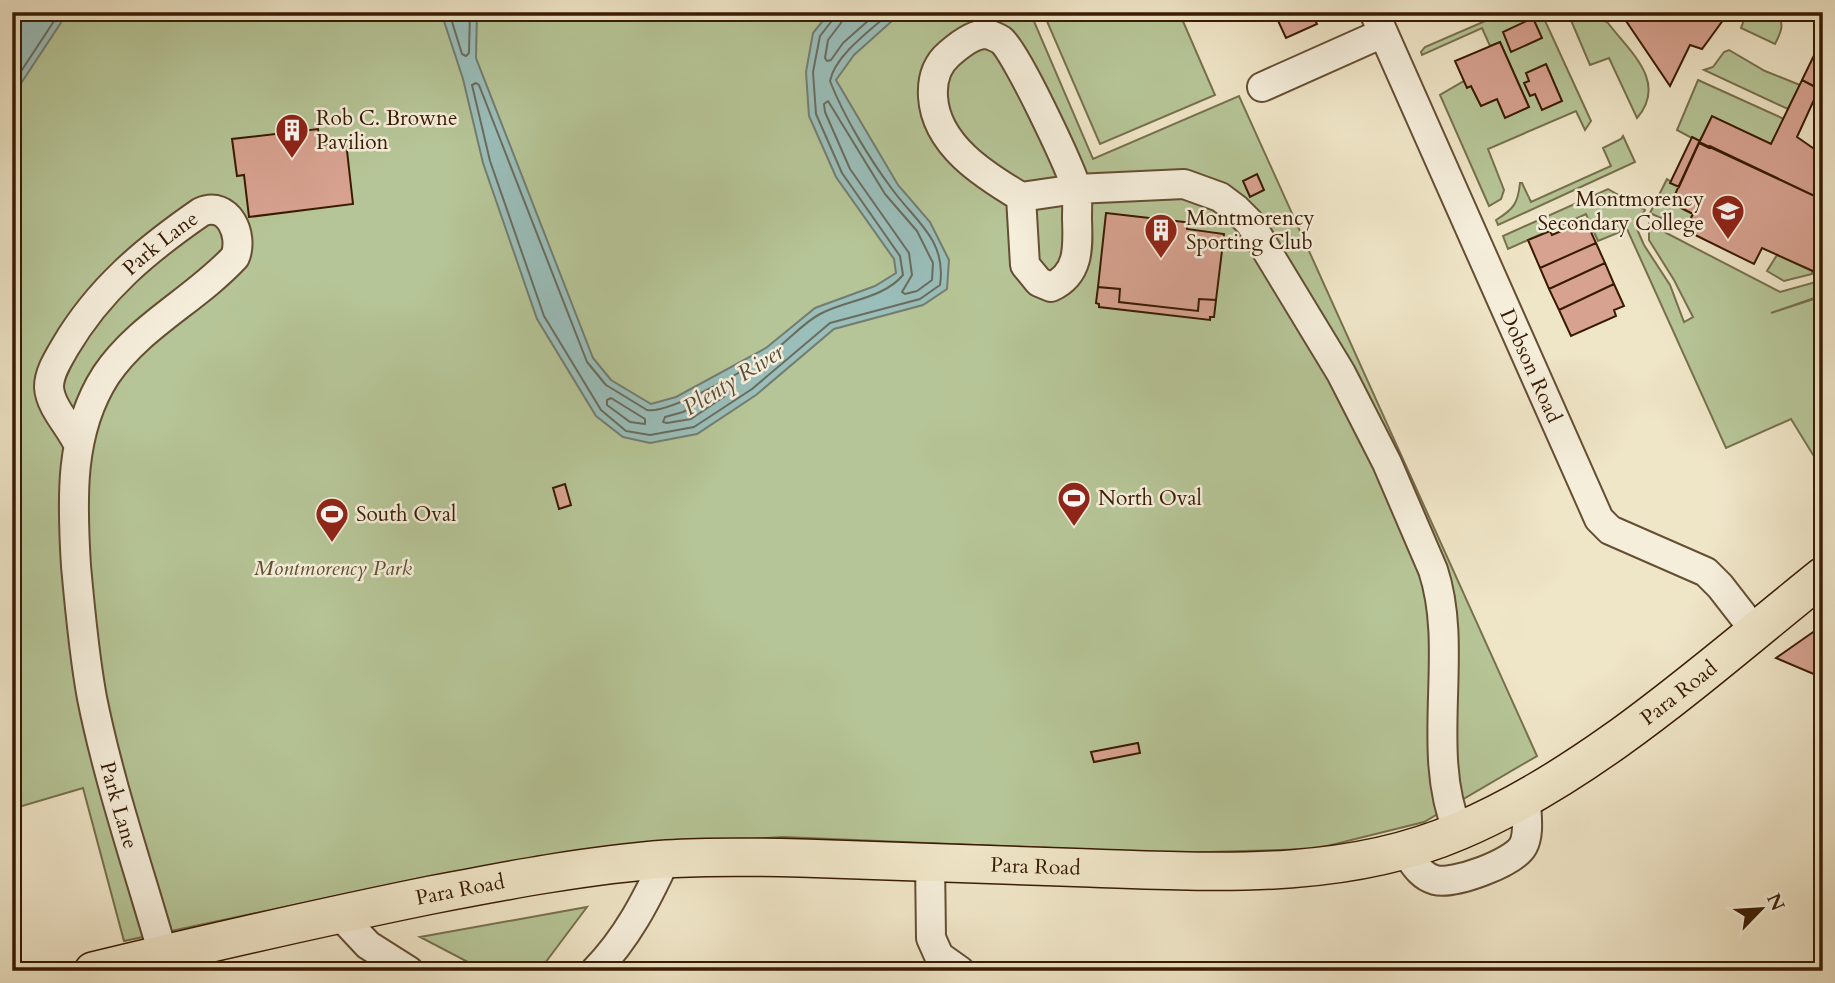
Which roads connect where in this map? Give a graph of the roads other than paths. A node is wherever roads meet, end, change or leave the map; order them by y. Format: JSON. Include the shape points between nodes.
{"nodes":[{"id":1,"x":1378,"y":23,"type":"edge"},
{"id":2,"x":1262,"y":87,"type":"dead end"},
{"id":3,"x":1076,"y":189,"type":"junction"},
{"id":4,"x":1021,"y":197,"type":"junction"},
{"id":5,"x":78,"y":444,"type":"junction"},
{"id":6,"x":1823,"y":576,"type":"edge"},
{"id":7,"x":1755,"y":631,"type":"junction"},
{"id":8,"x":1526,"y":798,"type":"junction"},
{"id":9,"x":1458,"y":831,"type":"junction"},
{"id":10,"x":1405,"y":850,"type":"junction"},
{"id":11,"x":665,"y":860,"type":"junction"},
{"id":12,"x":930,"y":862,"type":"junction"},
{"id":13,"x":340,"y":914,"type":"junction"},
{"id":14,"x":163,"y":954,"type":"junction"},
{"id":15,"x":93,"y":971,"type":"edge"},
{"id":16,"x":409,"y":971,"type":"edge"},
{"id":17,"x":595,"y":971,"type":"edge"},
{"id":18,"x":960,"y":971,"type":"edge"}],
"edges":[{"from":1,"to":2,"type":"street","name":"Dobson Road"},
{"from":1,"to":7,"type":"street","name":"Dobson Road","via":[[1599,519],[1610,530],[1706,572]]},
{"from":3,"to":4,"type":"street"},
{"from":3,"to":4,"type":"street","via":[[1076,258],[1063,282],[1051,287],[1038,282],[1025,265]]},
{"from":3,"to":4,"type":"street","via":[[1016,60],[1002,40],[987,34],[951,52],[937,71],[932,85],[938,121],[959,152]]},
{"from":3,"to":9,"type":"street","via":[[1184,184],[1220,197],[1250,223],[1304,310],[1366,419],[1438,583],[1445,784]]},
{"from":5,"to":5,"type":"street","name":"Park Lane","via":[[54,404],[49,384],[77,327],[140,256],[201,212],[218,208],[235,229],[239,248],[235,257],[120,357],[94,396]]},
{"from":5,"to":14,"type":"street","name":"Park Lane","via":[[73,524],[92,696]]},
{"from":6,"to":7,"type":"main road","name":"Para Road"},
{"from":7,"to":8,"type":"main road","name":"Para Road","via":[[1622,734]]},
{"from":8,"to":9,"type":"main road","name":"Para Road"},
{"from":8,"to":10,"type":"street","via":[[1521,850],[1476,874],[1433,880],[1421,873]]},
{"from":9,"to":10,"type":"main road","name":"Para Road"},
{"from":10,"to":12,"type":"main road","name":"Para Road","via":[[1359,862],[1300,869],[1178,871]]},
{"from":11,"to":12,"type":"main road","name":"Para Road","via":[[745,857]]},
{"from":11,"to":13,"type":"main road","name":"Para Road","via":[[513,880]]},
{"from":11,"to":17,"type":"street","via":[[634,923]]},
{"from":12,"to":18,"type":"street","via":[[930,938],[939,956]]},
{"from":13,"to":14,"type":"main road","name":"Para Road"},
{"from":13,"to":16,"type":"street","via":[[368,945]]},
{"from":14,"to":15,"type":"main road","name":"Para Road"}]}
